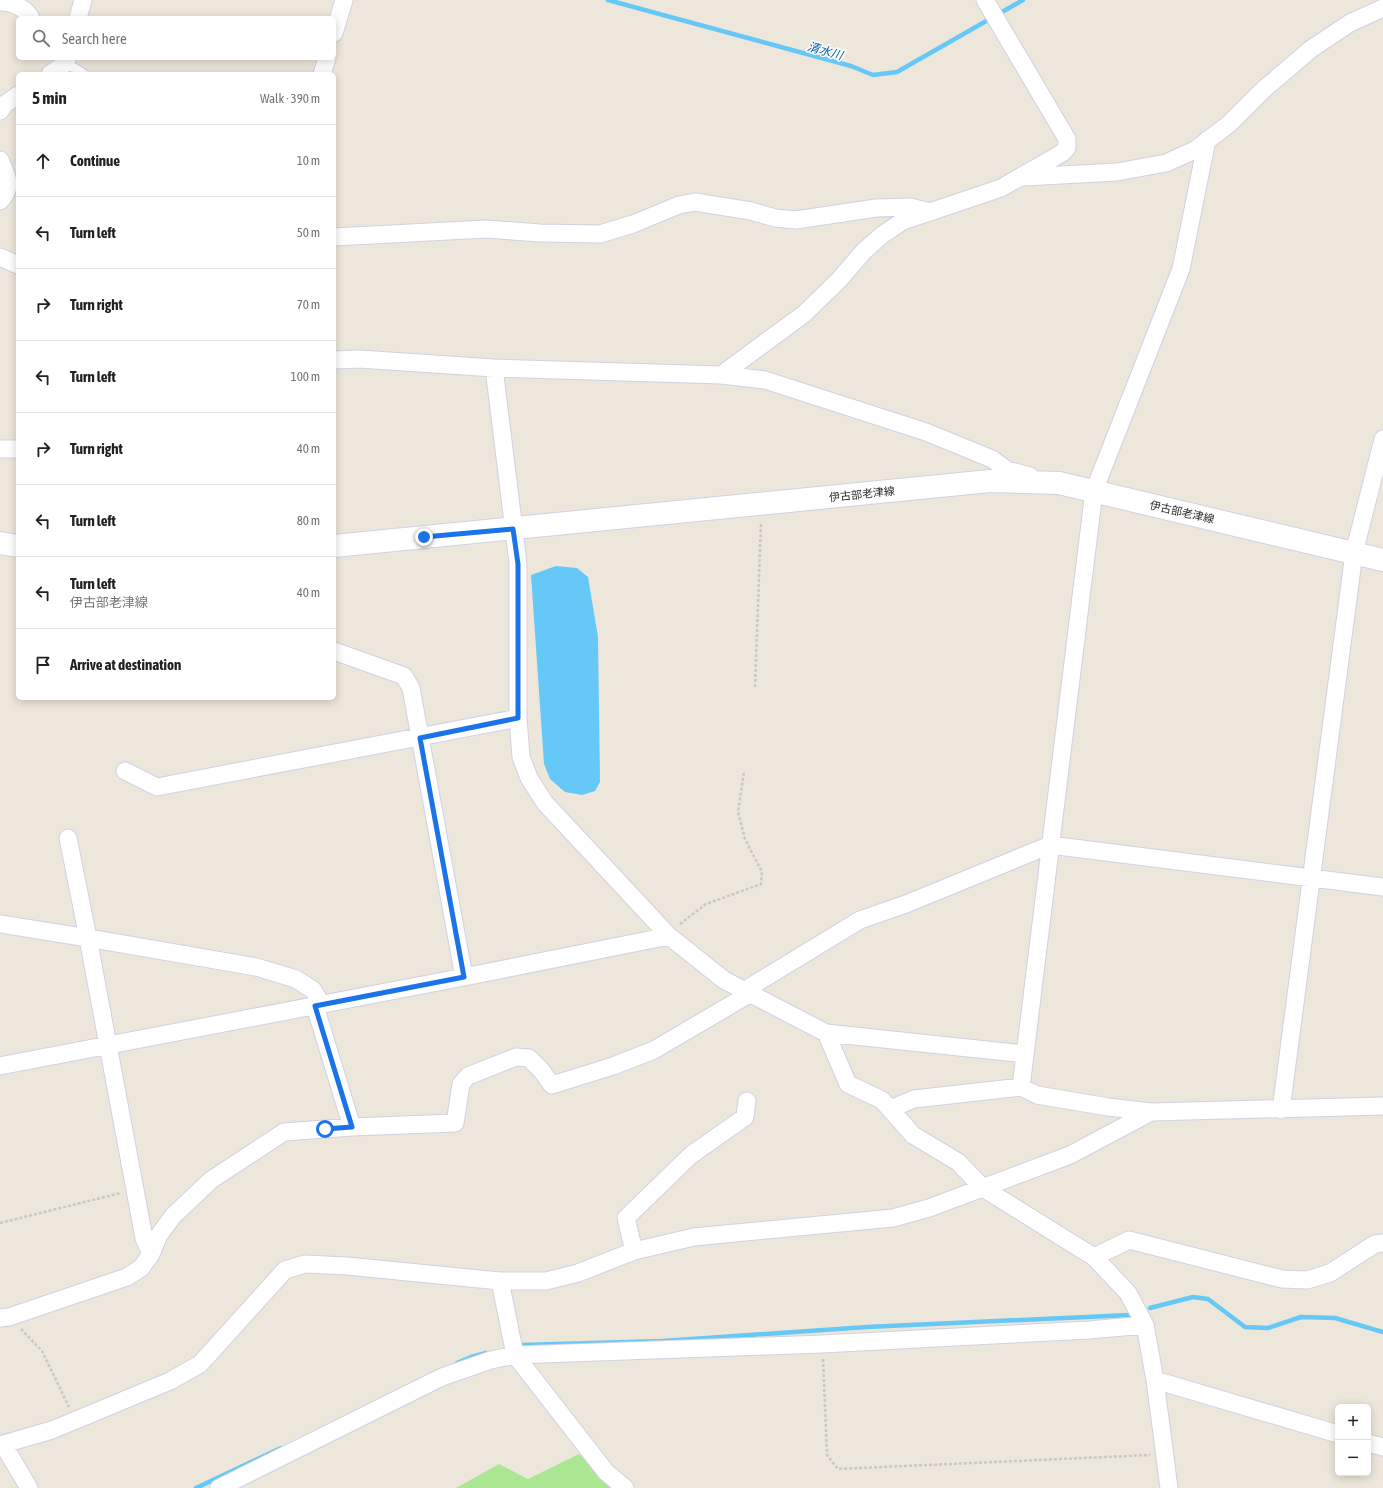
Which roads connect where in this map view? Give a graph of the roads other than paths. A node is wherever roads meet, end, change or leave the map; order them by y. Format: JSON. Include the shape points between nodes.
{"nodes":[{"id":1,"x":83,"y":0,"type":"edge"},
{"id":2,"x":344,"y":0,"type":"edge"},
{"id":3,"x":0,"y":2,"type":"edge"},
{"id":4,"x":1383,"y":8,"type":"edge"},
{"id":5,"x":992,"y":11,"type":"edge"},
{"id":6,"x":30,"y":16,"type":"edge"},
{"id":7,"x":79,"y":16,"type":"edge"},
{"id":8,"x":336,"y":26,"type":"edge"},
{"id":9,"x":326,"y":60,"type":"edge"},
{"id":10,"x":67,"y":61,"type":"edge"},
{"id":11,"x":53,"y":72,"type":"edge"},
{"id":12,"x":81,"y":72,"type":"edge"},
{"id":13,"x":323,"y":72,"type":"edge"},
{"id":14,"x":16,"y":96,"type":"edge"},
{"id":15,"x":0,"y":111,"type":"edge"},
{"id":16,"x":1207,"y":140,"type":"junction"},
{"id":17,"x":0,"y":160,"type":"edge"},
{"id":18,"x":1022,"y":177,"type":"junction"},
{"id":19,"x":0,"y":201,"type":"edge"},
{"id":20,"x":931,"y":212,"type":"junction"},
{"id":21,"x":336,"y":237,"type":"edge"},
{"id":22,"x":0,"y":257,"type":"edge"},
{"id":23,"x":16,"y":264,"type":"edge"},
{"id":24,"x":336,"y":360,"type":"edge"},
{"id":25,"x":494,"y":368,"type":"junction"},
{"id":26,"x":721,"y":375,"type":"junction"},
{"id":27,"x":1383,"y":440,"type":"edge"},
{"id":28,"x":0,"y":449,"type":"edge"},
{"id":29,"x":16,"y":449,"type":"edge"},
{"id":30,"x":1059,"y":483,"type":"junction"},
{"id":31,"x":1094,"y":491,"type":"junction"},
{"id":32,"x":513,"y":529,"type":"junction"},
{"id":33,"x":0,"y":543,"type":"edge"},
{"id":34,"x":16,"y":546,"type":"edge"},
{"id":35,"x":336,"y":546,"type":"edge"},
{"id":36,"x":1354,"y":553,"type":"junction"},
{"id":37,"x":1383,"y":560,"type":"edge"},
{"id":38,"x":336,"y":652,"type":"edge"},
{"id":39,"x":518,"y":718,"type":"junction"},
{"id":40,"x":420,"y":738,"type":"junction"},
{"id":41,"x":125,"y":770,"type":"dead end"},
{"id":42,"x":68,"y":838,"type":"dead end"},
{"id":43,"x":1050,"y":845,"type":"junction"},
{"id":44,"x":1311,"y":878,"type":"junction"},
{"id":45,"x":1383,"y":887,"type":"edge"},
{"id":46,"x":0,"y":924,"type":"edge"},
{"id":47,"x":669,"y":936,"type":"junction"},
{"id":48,"x":88,"y":938,"type":"junction"},
{"id":49,"x":464,"y":977,"type":"junction"},
{"id":50,"x":748,"y":991,"type":"junction"},
{"id":51,"x":318,"y":1006,"type":"junction"},
{"id":52,"x":826,"y":1033,"type":"junction"},
{"id":53,"x":108,"y":1046,"type":"junction"},
{"id":54,"x":1025,"y":1054,"type":"junction"},
{"id":55,"x":0,"y":1066,"type":"edge"},
{"id":56,"x":1021,"y":1087,"type":"junction"},
{"id":57,"x":747,"y":1101,"type":"dead end"},
{"id":58,"x":1383,"y":1106,"type":"edge"},
{"id":59,"x":890,"y":1109,"type":"junction"},
{"id":60,"x":1281,"y":1110,"type":"junction"},
{"id":61,"x":1151,"y":1112,"type":"junction"},
{"id":62,"x":352,"y":1127,"type":"junction"},
{"id":63,"x":983,"y":1188,"type":"junction"},
{"id":64,"x":1383,"y":1242,"type":"edge"},
{"id":65,"x":634,"y":1251,"type":"junction"},
{"id":66,"x":151,"y":1254,"type":"junction"},
{"id":67,"x":1094,"y":1257,"type":"junction"},
{"id":68,"x":500,"y":1281,"type":"junction"},
{"id":69,"x":5,"y":1318,"type":"edge"},
{"id":70,"x":1146,"y":1325,"type":"junction"},
{"id":71,"x":514,"y":1355,"type":"junction"},
{"id":72,"x":1155,"y":1380,"type":"junction"},
{"id":73,"x":1335,"y":1433,"type":"edge"},
{"id":74,"x":1,"y":1444,"type":"edge"},
{"id":75,"x":1371,"y":1444,"type":"edge"},
{"id":76,"x":1383,"y":1447,"type":"edge"},
{"id":77,"x":29,"y":1488,"type":"edge"},
{"id":78,"x":219,"y":1488,"type":"edge"},
{"id":79,"x":625,"y":1488,"type":"edge"},
{"id":80,"x":1169,"y":1488,"type":"edge"}],
"edges":[{"from":1,"to":7,"type":"street"},
{"from":2,"to":8,"type":"street"},
{"from":3,"to":6,"type":"street","via":[[8,2],[27,11]]},
{"from":4,"to":16,"type":"street","via":[[1350,24],[1311,49],[1263,90],[1229,124]]},
{"from":5,"to":18,"type":"street","via":[[1067,139],[1067,148],[1062,153]]},
{"from":9,"to":13,"type":"street"},
{"from":10,"to":11,"type":"street"},
{"from":10,"to":12,"type":"lane"},
{"from":14,"to":15,"type":"street"},
{"from":16,"to":18,"type":"street","via":[[1195,150],[1166,164],[1111,173]]},
{"from":16,"to":31,"type":"street","via":[[1181,269]]},
{"from":17,"to":19,"type":"street","via":[[9,179],[5,196]]},
{"from":18,"to":20,"type":"street","via":[[1001,188]]},
{"from":20,"to":21,"type":"street","via":[[910,207],[876,208],[796,220],[695,202],[679,205],[600,234],[486,229]]},
{"from":20,"to":26,"type":"street","via":[[903,221],[882,234],[804,314]]},
{"from":22,"to":23,"type":"street"},
{"from":24,"to":25,"type":"street","via":[[359,359]]},
{"from":25,"to":26,"type":"street"},
{"from":25,"to":32,"type":"street"},
{"from":26,"to":30,"type":"street","via":[[765,380],[926,432],[992,459],[1007,470]]},
{"from":27,"to":36,"type":"street"},
{"from":28,"to":29,"type":"street"},
{"from":30,"to":31,"type":"main road","name":"伊古部老津線"},
{"from":30,"to":32,"type":"main road","name":"伊古部老津線","via":[[990,481]]},
{"from":31,"to":36,"type":"main road","name":"伊古部老津線"},
{"from":31,"to":43,"type":"street"},
{"from":32,"to":35,"type":"main road","name":"伊古部老津線"},
{"from":32,"to":39,"type":"street","via":[[518,564]]},
{"from":33,"to":34,"type":"main road"},
{"from":36,"to":37,"type":"main road","name":"伊古部老津線"},
{"from":36,"to":44,"type":"street"},
{"from":38,"to":40,"type":"street","via":[[404,676],[411,688]]},
{"from":39,"to":40,"type":"street"},
{"from":39,"to":47,"type":"street","via":[[521,757],[529,778],[545,803]]},
{"from":40,"to":41,"type":"street","via":[[157,787]]},
{"from":40,"to":49,"type":"street"},
{"from":42,"to":48,"type":"street"},
{"from":43,"to":44,"type":"street"},
{"from":43,"to":50,"type":"street","via":[[906,904],[860,920]]},
{"from":43,"to":54,"type":"street"},
{"from":44,"to":45,"type":"street"},
{"from":44,"to":60,"type":"street"},
{"from":46,"to":48,"type":"street"},
{"from":47,"to":49,"type":"street"},
{"from":47,"to":50,"type":"street","via":[[724,980]]},
{"from":48,"to":51,"type":"street","via":[[256,967],[296,979],[313,990]]},
{"from":48,"to":53,"type":"street"},
{"from":49,"to":51,"type":"street"},
{"from":50,"to":52,"type":"street"},
{"from":50,"to":62,"type":"street","via":[[654,1050],[614,1066],[552,1085],[528,1058],[516,1057],[468,1076],[461,1084],[456,1123]]},
{"from":51,"to":53,"type":"street"},
{"from":51,"to":62,"type":"street"},
{"from":52,"to":54,"type":"street"},
{"from":52,"to":59,"type":"street","via":[[848,1084],[882,1100]]},
{"from":53,"to":55,"type":"street"},
{"from":53,"to":66,"type":"street","via":[[144,1238]]},
{"from":54,"to":56,"type":"street"},
{"from":56,"to":59,"type":"street","via":[[914,1099]]},
{"from":56,"to":61,"type":"street","via":[[1037,1095]]},
{"from":57,"to":65,"type":"street","via":[[745,1117],[690,1155],[626,1218]]},
{"from":58,"to":60,"type":"street"},
{"from":59,"to":63,"type":"street","via":[[913,1135],[958,1162]]},
{"from":60,"to":61,"type":"street"},
{"from":61,"to":63,"type":"street","via":[[1070,1155]]},
{"from":62,"to":66,"type":"street","via":[[284,1132],[211,1180],[173,1216],[159,1235]]},
{"from":63,"to":65,"type":"street","via":[[930,1208],[893,1218],[694,1237]]},
{"from":63,"to":67,"type":"street"},
{"from":64,"to":67,"type":"street","via":[[1375,1244],[1330,1273],[1307,1280],[1282,1279],[1129,1240]]},
{"from":65,"to":68,"type":"street","via":[[578,1273],[546,1281]]},
{"from":66,"to":69,"type":"street","via":[[141,1268],[127,1277]]},
{"from":67,"to":70,"type":"street","via":[[1128,1293]]},
{"from":68,"to":71,"type":"street"},
{"from":68,"to":74,"type":"street","via":[[347,1266],[305,1264],[285,1270],[200,1364],[170,1381],[76,1421]]},
{"from":70,"to":71,"type":"street","via":[[822,1344]]},
{"from":70,"to":72,"type":"street"},
{"from":71,"to":78,"type":"street","via":[[491,1360],[442,1378]]},
{"from":71,"to":79,"type":"street","via":[[606,1472]]},
{"from":72,"to":73,"type":"street"},
{"from":72,"to":80,"type":"street"},
{"from":74,"to":77,"type":"street"},
{"from":75,"to":76,"type":"street"}]}
